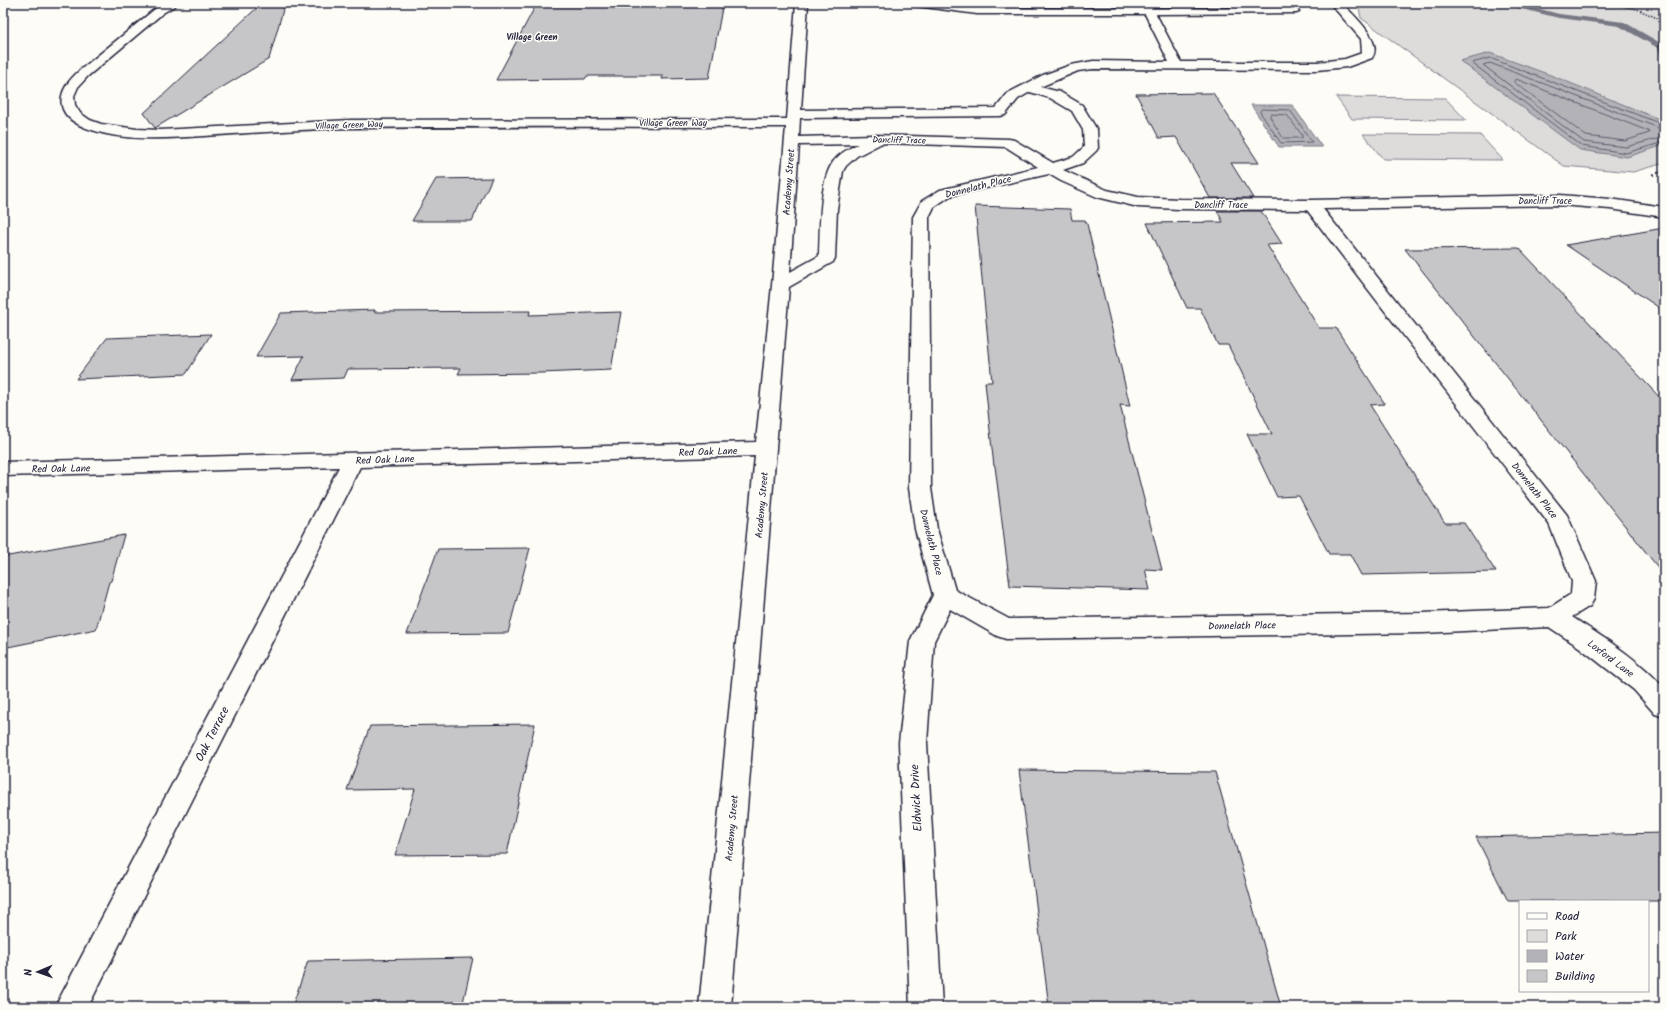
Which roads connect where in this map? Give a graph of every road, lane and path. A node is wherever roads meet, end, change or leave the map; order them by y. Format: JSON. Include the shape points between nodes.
{"nodes":[{"id":1,"x":173,"y":3,"type":"edge"},
{"id":2,"x":802,"y":3,"type":"edge"},
{"id":3,"x":916,"y":3,"type":"edge"},
{"id":4,"x":1336,"y":3,"type":"edge"},
{"id":5,"x":1608,"y":3,"type":"edge"},
{"id":6,"x":1147,"y":7,"type":"edge"},
{"id":7,"x":1293,"y":11,"type":"dead end"},
{"id":8,"x":1664,"y":21,"type":"edge"},
{"id":9,"x":1177,"y":65,"type":"junction"},
{"id":10,"x":1028,"y":88,"type":"junction"},
{"id":11,"x":1000,"y":112,"type":"junction"},
{"id":12,"x":907,"y":113,"type":"junction"},
{"id":13,"x":793,"y":118,"type":"junction"},
{"id":14,"x":886,"y":140,"type":"junction"},
{"id":15,"x":910,"y":140,"type":"junction"},
{"id":16,"x":791,"y":141,"type":"junction"},
{"id":17,"x":1009,"y":143,"type":"junction"},
{"id":18,"x":1050,"y":169,"type":"junction"},
{"id":19,"x":1312,"y":205,"type":"junction"},
{"id":20,"x":1664,"y":212,"type":"edge"},
{"id":21,"x":781,"y":285,"type":"junction"},
{"id":22,"x":766,"y":449,"type":"junction"},
{"id":23,"x":353,"y":460,"type":"junction"},
{"id":24,"x":3,"y":469,"type":"edge"},
{"id":25,"x":945,"y":595,"type":"junction"},
{"id":26,"x":1553,"y":617,"type":"junction"},
{"id":27,"x":1664,"y":706,"type":"edge"},
{"id":28,"x":71,"y":1007,"type":"edge"},
{"id":29,"x":715,"y":1007,"type":"edge"},
{"id":30,"x":926,"y":1007,"type":"edge"}],
"edges":[{"from":1,"to":13,"type":"street","name":"Village Green Way","via":[[159,11],[81,76],[69,90],[66,102],[72,113],[85,122],[107,130],[160,134],[351,124]]},
{"from":2,"to":13,"type":"street","name":"Academy Street"},
{"from":3,"to":6,"type":"street","via":[[977,11]]},
{"from":4,"to":9,"type":"street","via":[[1367,38],[1368,55],[1347,63],[1317,66]]},
{"from":5,"to":8,"type":"path","via":[[1637,9]]},
{"from":6,"to":7,"type":"street"},
{"from":6,"to":9,"type":"street"},
{"from":9,"to":10,"type":"street","via":[[1087,66],[1068,70]]},
{"from":10,"to":11,"type":"street","via":[[1012,96]]},
{"from":10,"to":18,"type":"street","via":[[1055,95],[1076,108],[1090,130],[1091,148],[1078,160]]},
{"from":11,"to":12,"type":"street"},
{"from":11,"to":17,"type":"street"},
{"from":12,"to":13,"type":"street"},
{"from":12,"to":15,"type":"street"},
{"from":13,"to":16,"type":"street","name":"Academy Street"},
{"from":14,"to":15,"type":"street","name":"Dancliff Trace"},
{"from":14,"to":16,"type":"street","name":"Dancliff Trace"},
{"from":14,"to":21,"type":"street","via":[[865,146],[839,164],[833,178],[827,258]]},
{"from":15,"to":17,"type":"street","name":"Dancliff Trace"},
{"from":16,"to":21,"type":"street","name":"Academy Street"},
{"from":17,"to":18,"type":"street","name":"Dancliff Trace"},
{"from":18,"to":19,"type":"street","name":"Dancliff Trace","via":[[1102,194],[1138,202]]},
{"from":18,"to":25,"type":"street","name":"Donnelath Place","via":[[945,193],[927,204],[921,216],[920,488],[926,529]]},
{"from":19,"to":20,"type":"street","name":"Dancliff Trace","via":[[1560,200]]},
{"from":19,"to":26,"type":"street","name":"Donnelath Place","via":[[1559,521],[1584,581],[1582,599]]},
{"from":21,"to":22,"type":"street","name":"Academy Street"},
{"from":22,"to":23,"type":"street","name":"Red Oak Lane"},
{"from":22,"to":29,"type":"street","name":"Academy Street"},
{"from":23,"to":24,"type":"street","name":"Red Oak Lane"},
{"from":23,"to":28,"type":"street","name":"Oak Terrace"},
{"from":25,"to":26,"type":"street","name":"Donnelath Place","via":[[1006,628],[1423,623]]},
{"from":25,"to":30,"type":"street","name":"Eldwick Drive","via":[[922,641],[913,743]]},
{"from":26,"to":27,"type":"street","name":"Loxford Lane","via":[[1643,682]]}]}
